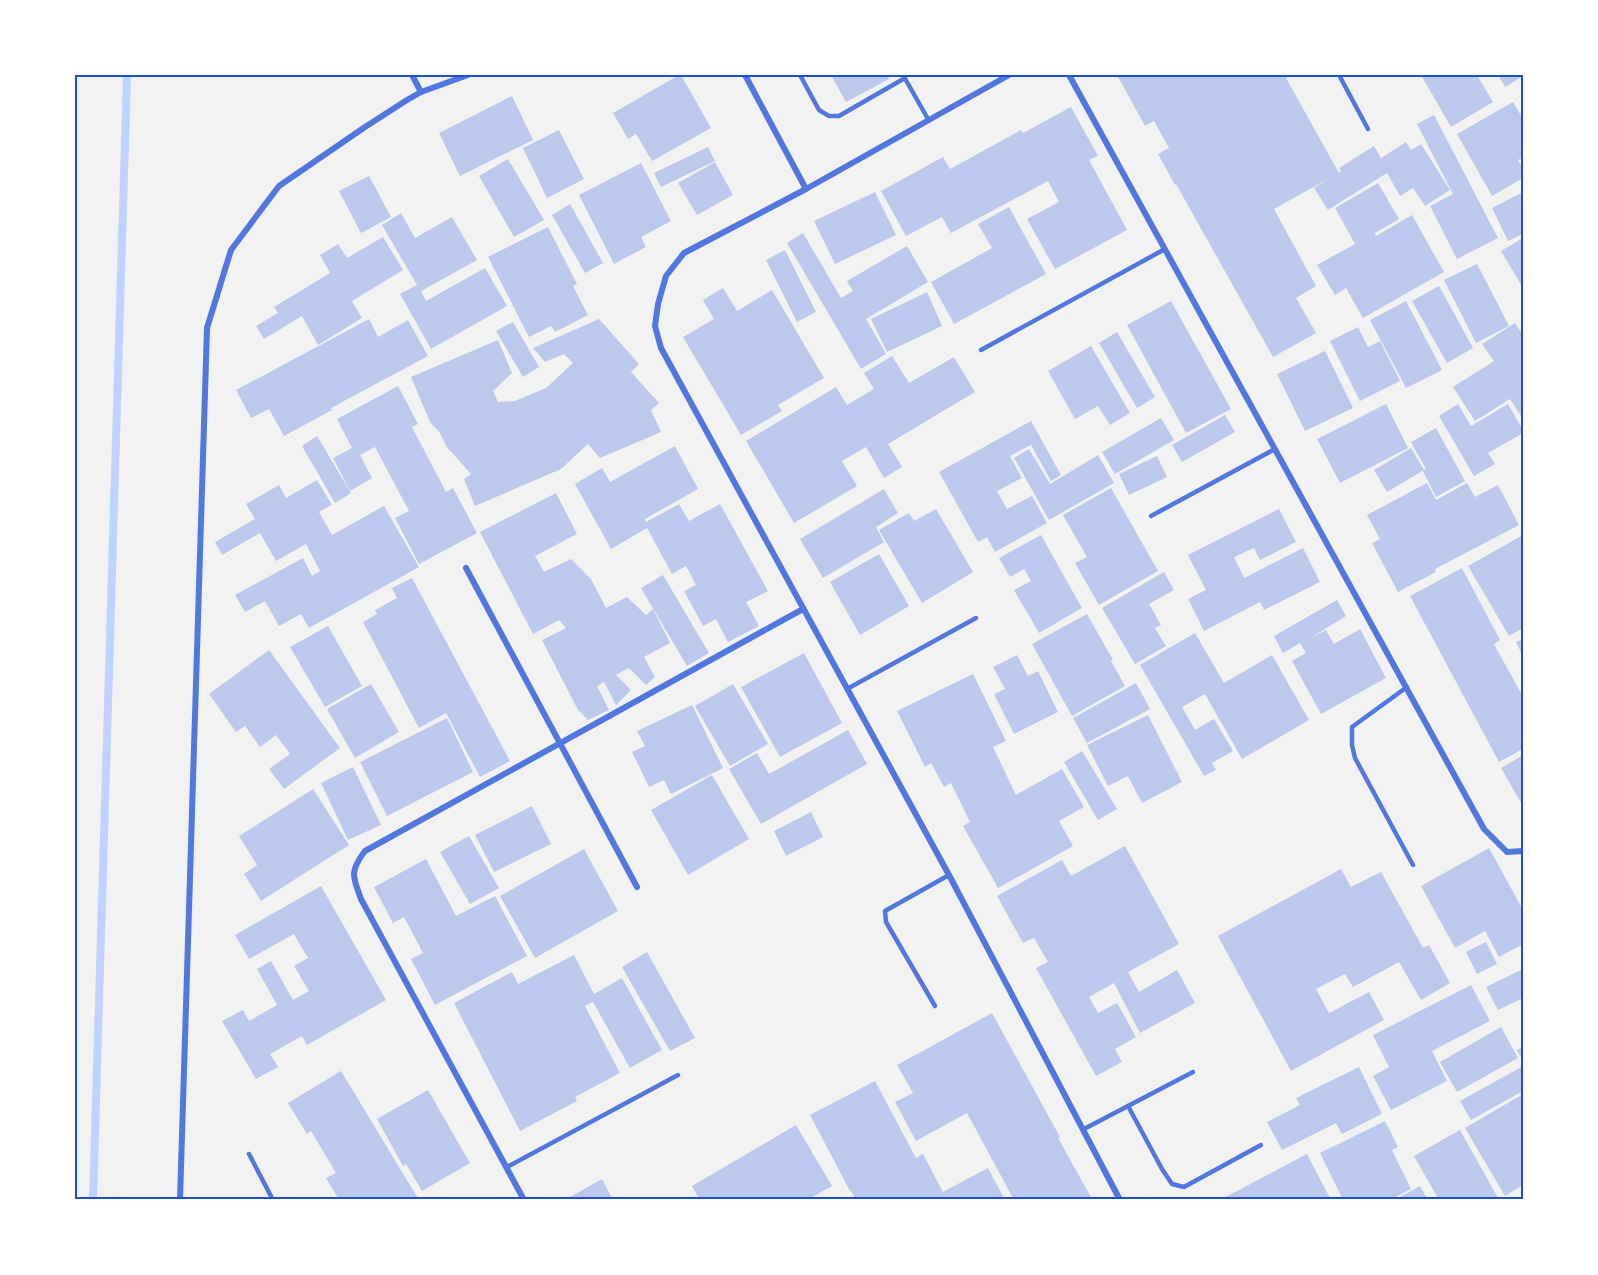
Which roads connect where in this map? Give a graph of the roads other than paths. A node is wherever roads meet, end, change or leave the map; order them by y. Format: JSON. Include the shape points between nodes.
{"nodes":[{"id":1,"x":412,"y":75,"type":"edge"},
{"id":2,"x":468,"y":75,"type":"edge"},
{"id":3,"x":745,"y":75,"type":"edge"},
{"id":4,"x":800,"y":75,"type":"edge"},
{"id":5,"x":1009,"y":75,"type":"edge"},
{"id":6,"x":1069,"y":75,"type":"edge"},
{"id":7,"x":1339,"y":75,"type":"edge"},
{"id":8,"x":904,"y":76,"type":"edge"},
{"id":9,"x":421,"y":92,"type":"junction"},
{"id":10,"x":928,"y":119,"type":"junction"},
{"id":11,"x":1368,"y":129,"type":"dead end"},
{"id":12,"x":806,"y":189,"type":"junction"},
{"id":13,"x":1165,"y":249,"type":"junction"},
{"id":14,"x":981,"y":350,"type":"dead end"},
{"id":15,"x":1275,"y":449,"type":"junction"},
{"id":16,"x":1151,"y":516,"type":"dead end"},
{"id":17,"x":466,"y":568,"type":"dead end"},
{"id":18,"x":803,"y":609,"type":"junction"},
{"id":19,"x":976,"y":618,"type":"dead end"},
{"id":20,"x":1407,"y":687,"type":"junction"},
{"id":21,"x":847,"y":689,"type":"junction"},
{"id":22,"x":560,"y":742,"type":"junction"},
{"id":23,"x":1523,"y":851,"type":"edge"},
{"id":24,"x":1413,"y":865,"type":"dead end"},
{"id":25,"x":949,"y":875,"type":"junction"},
{"id":26,"x":637,"y":887,"type":"dead end"},
{"id":27,"x":935,"y":1006,"type":"dead end"},
{"id":28,"x":1193,"y":1072,"type":"dead end"},
{"id":29,"x":678,"y":1075,"type":"dead end"},
{"id":30,"x":1128,"y":1106,"type":"junction"},
{"id":31,"x":1084,"y":1129,"type":"junction"},
{"id":32,"x":1261,"y":1145,"type":"dead end"},
{"id":33,"x":249,"y":1154,"type":"dead end"},
{"id":34,"x":507,"y":1167,"type":"junction"},
{"id":35,"x":180,"y":1200,"type":"edge"},
{"id":36,"x":273,"y":1200,"type":"edge"},
{"id":37,"x":524,"y":1200,"type":"edge"},
{"id":38,"x":1120,"y":1200,"type":"edge"}],
"edges":[{"from":1,"to":9,"type":"street"},
{"from":2,"to":9,"type":"street"},
{"from":3,"to":12,"type":"street"},
{"from":4,"to":8,"type":"lane","via":[[819,110],[829,116],[839,116]]},
{"from":5,"to":10,"type":"street"},
{"from":6,"to":13,"type":"street"},
{"from":7,"to":11,"type":"lane"},
{"from":8,"to":10,"type":"lane"},
{"from":9,"to":35,"type":"street","via":[[279,186],[231,250],[207,328]]},
{"from":10,"to":12,"type":"street"},
{"from":12,"to":18,"type":"street","via":[[684,253],[666,276],[655,326],[661,348]]},
{"from":13,"to":14,"type":"lane"},
{"from":13,"to":15,"type":"street"},
{"from":15,"to":16,"type":"lane"},
{"from":15,"to":20,"type":"street"},
{"from":17,"to":22,"type":"street"},
{"from":18,"to":21,"type":"street"},
{"from":18,"to":22,"type":"street"},
{"from":19,"to":21,"type":"lane"},
{"from":20,"to":23,"type":"street","via":[[1484,829],[1507,852]]},
{"from":20,"to":24,"type":"lane","via":[[1352,727],[1352,745],[1355,758]]},
{"from":21,"to":25,"type":"street"},
{"from":22,"to":26,"type":"street"},
{"from":22,"to":34,"type":"street","via":[[365,851],[356,862],[353,876]]},
{"from":25,"to":27,"type":"lane","via":[[885,911],[886,922]]},
{"from":25,"to":31,"type":"street"},
{"from":28,"to":30,"type":"lane"},
{"from":29,"to":34,"type":"lane"},
{"from":30,"to":31,"type":"lane"},
{"from":30,"to":32,"type":"lane","via":[[1172,1184],[1184,1187]]},
{"from":31,"to":38,"type":"street"},
{"from":33,"to":36,"type":"lane"},
{"from":34,"to":37,"type":"street"}]}
